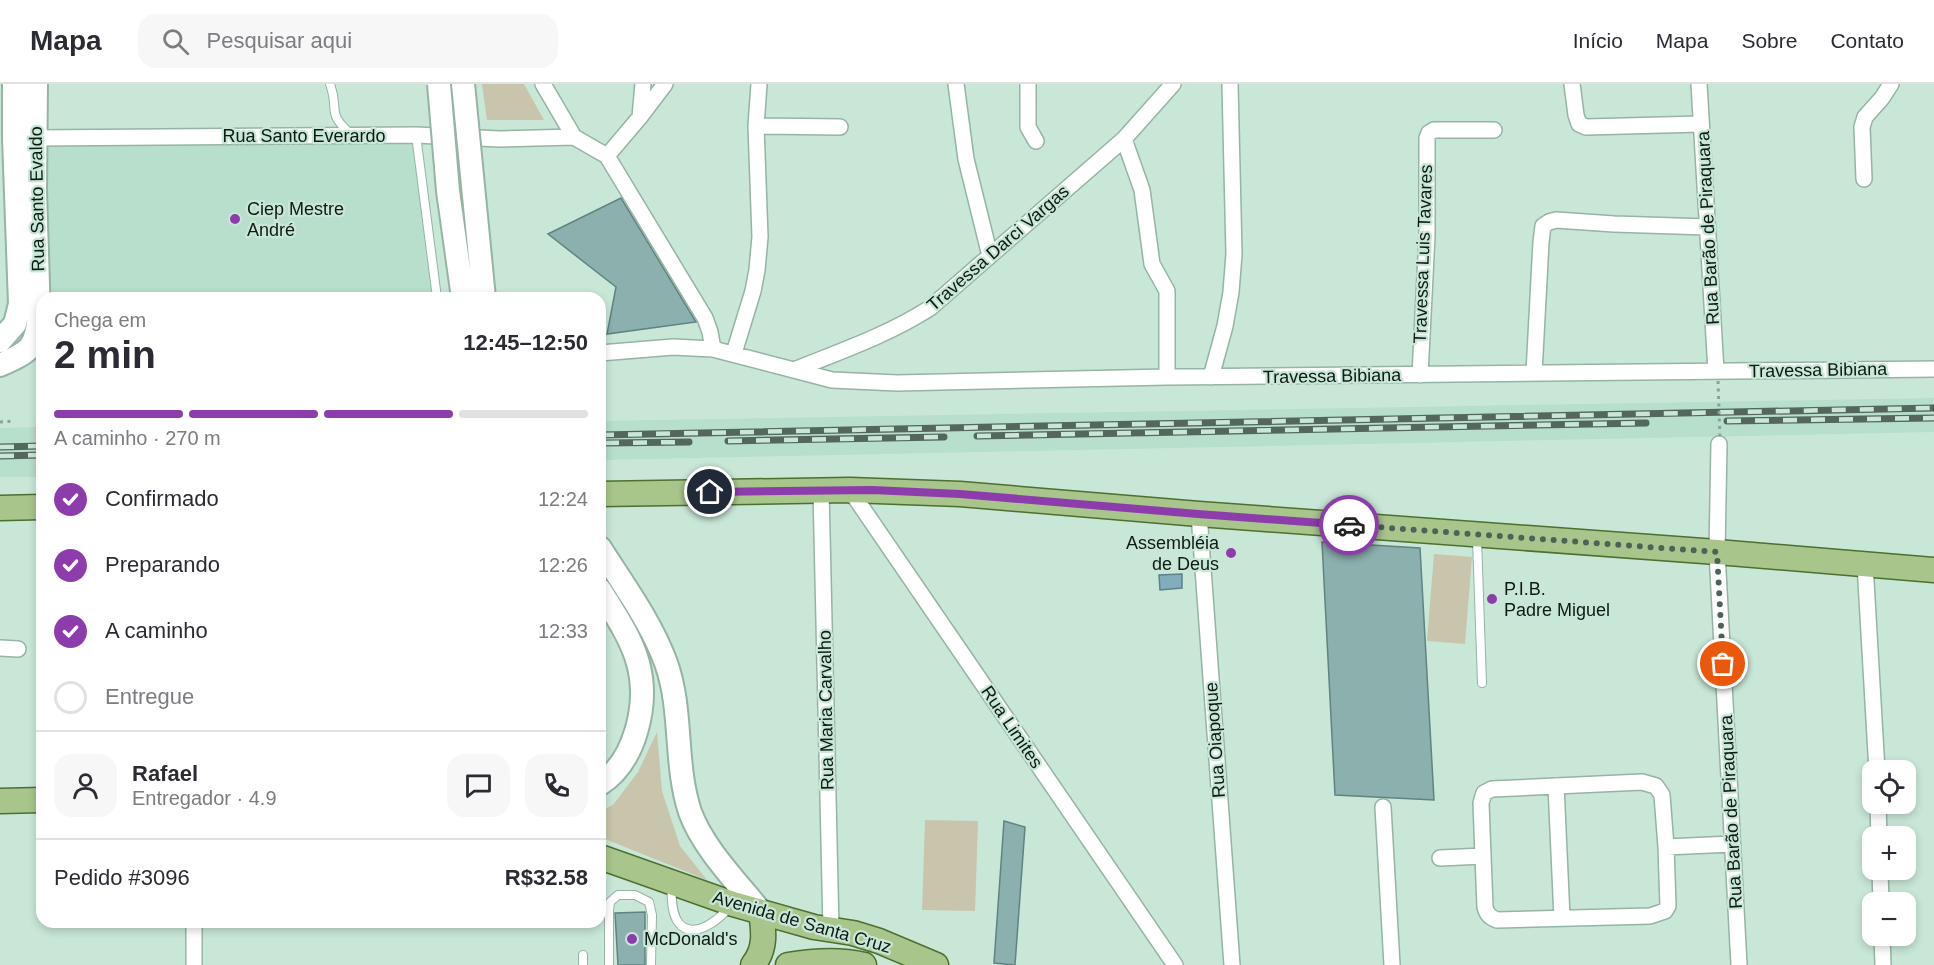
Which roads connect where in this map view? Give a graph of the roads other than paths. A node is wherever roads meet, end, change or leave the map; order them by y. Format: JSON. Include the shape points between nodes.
{"nodes":[{"id":1,"x":15,"y":84,"type":"edge"},
{"id":2,"x":36,"y":84,"type":"edge"},
{"id":3,"x":330,"y":84,"type":"edge"},
{"id":4,"x":439,"y":84,"type":"edge"},
{"id":5,"x":463,"y":84,"type":"edge"},
{"id":6,"x":543,"y":84,"type":"edge"},
{"id":7,"x":643,"y":84,"type":"edge"},
{"id":8,"x":665,"y":84,"type":"edge"},
{"id":9,"x":759,"y":84,"type":"edge"},
{"id":10,"x":956,"y":84,"type":"edge"},
{"id":11,"x":1028,"y":84,"type":"edge"},
{"id":12,"x":1173,"y":84,"type":"edge"},
{"id":13,"x":1230,"y":84,"type":"edge"},
{"id":14,"x":1572,"y":84,"type":"edge"},
{"id":15,"x":1699,"y":84,"type":"edge"},
{"id":16,"x":1891,"y":84,"type":"edge"},
{"id":17,"x":640,"y":117,"type":"junction"},
{"id":18,"x":1701,"y":124,"type":"junction"},
{"id":19,"x":756,"y":126,"type":"junction"},
{"id":20,"x":840,"y":127,"type":"dead end"},
{"id":21,"x":1494,"y":130,"type":"dead end"},
{"id":22,"x":416,"y":135,"type":"junction"},
{"id":23,"x":354,"y":136,"type":"junction"},
{"id":24,"x":574,"y":137,"type":"junction"},
{"id":25,"x":35,"y":138,"type":"junction"},
{"id":26,"x":1124,"y":139,"type":"junction"},
{"id":27,"x":1036,"y":141,"type":"dead end"},
{"id":28,"x":607,"y":156,"type":"junction"},
{"id":29,"x":1864,"y":179,"type":"dead end"},
{"id":30,"x":1707,"y":227,"type":"junction"},
{"id":31,"x":990,"y":256,"type":"junction"},
{"id":32,"x":38,"y":292,"type":"edge"},
{"id":33,"x":436,"y":292,"type":"edge"},
{"id":34,"x":462,"y":292,"type":"edge"},
{"id":35,"x":483,"y":292,"type":"edge"},
{"id":36,"x":4,"y":338,"type":"edge"},
{"id":37,"x":713,"y":349,"type":"junction"},
{"id":38,"x":36,"y":352,"type":"edge"},
{"id":39,"x":606,"y":353,"type":"edge"},
{"id":40,"x":734,"y":353,"type":"junction"},
{"id":41,"x":0,"y":365,"type":"edge"},
{"id":42,"x":1934,"y":369,"type":"edge"},
{"id":43,"x":794,"y":370,"type":"junction"},
{"id":44,"x":1534,"y":374,"type":"junction"},
{"id":45,"x":1420,"y":375,"type":"junction"},
{"id":46,"x":1717,"y":376,"type":"junction"},
{"id":47,"x":1167,"y":377,"type":"junction"},
{"id":48,"x":1211,"y":377,"type":"junction"},
{"id":49,"x":1720,"y":441,"type":"road end"},
{"id":50,"x":821,"y":490,"type":"junction"},
{"id":51,"x":850,"y":490,"type":"junction"},
{"id":52,"x":606,"y":494,"type":"edge"},
{"id":53,"x":36,"y":507,"type":"edge"},
{"id":54,"x":0,"y":508,"type":"edge"},
{"id":55,"x":1198,"y":514,"type":"junction"},
{"id":56,"x":1477,"y":534,"type":"junction"},
{"id":57,"x":1717,"y":552,"type":"junction"},
{"id":58,"x":606,"y":558,"type":"edge"},
{"id":59,"x":1865,"y":564,"type":"junction"},
{"id":60,"x":1934,"y":570,"type":"edge"},
{"id":61,"x":606,"y":600,"type":"edge"},
{"id":62,"x":0,"y":648,"type":"edge"},
{"id":63,"x":18,"y":648,"type":"dead end"},
{"id":64,"x":1482,"y":683,"type":"dead end"},
{"id":65,"x":1876,"y":760,"type":"edge"},
{"id":66,"x":606,"y":778,"type":"edge"},
{"id":67,"x":1556,"y":786,"type":"junction"},
{"id":68,"x":36,"y":800,"type":"edge"},
{"id":69,"x":0,"y":801,"type":"edge"},
{"id":70,"x":1383,"y":807,"type":"dead end"},
{"id":71,"x":1732,"y":844,"type":"junction"},
{"id":72,"x":1666,"y":847,"type":"junction"},
{"id":73,"x":1483,"y":856,"type":"junction"},
{"id":74,"x":1440,"y":858,"type":"dead end"},
{"id":75,"x":606,"y":859,"type":"edge"},
{"id":76,"x":671,"y":881,"type":"junction"},
{"id":77,"x":733,"y":904,"type":"junction"},
{"id":78,"x":761,"y":912,"type":"junction"},
{"id":79,"x":1562,"y":918,"type":"junction"},
{"id":80,"x":194,"y":928,"type":"edge"},
{"id":81,"x":831,"y":929,"type":"junction"},
{"id":82,"x":1882,"y":946,"type":"edge"},
{"id":83,"x":583,"y":954,"type":"dead end"},
{"id":84,"x":796,"y":964,"type":"edge"},
{"id":85,"x":194,"y":965,"type":"edge"},
{"id":86,"x":583,"y":965,"type":"edge"},
{"id":87,"x":609,"y":965,"type":"edge"},
{"id":88,"x":651,"y":965,"type":"edge"},
{"id":89,"x":753,"y":965,"type":"edge"},
{"id":90,"x":864,"y":965,"type":"edge"},
{"id":91,"x":936,"y":965,"type":"edge"},
{"id":92,"x":1175,"y":965,"type":"edge"},
{"id":93,"x":1232,"y":965,"type":"edge"},
{"id":94,"x":1392,"y":965,"type":"edge"},
{"id":95,"x":1739,"y":965,"type":"edge"},
{"id":96,"x":1883,"y":965,"type":"edge"}],
"edges":[{"from":1,"to":36,"type":"main road","name":"Rua Santo Evaldo","via":[[20,304],[15,324]]},
{"from":2,"to":25,"type":"main road","name":"Rua Santo Evaldo"},
{"from":3,"to":23,"type":"lane","via":[[334,115]]},
{"from":4,"to":34,"type":"main road","bridge":true},
{"from":5,"to":35,"type":"main road","bridge":true},
{"from":6,"to":24,"type":"street"},
{"from":7,"to":17,"type":"street"},
{"from":8,"to":17,"type":"street"},
{"from":9,"to":19,"type":"street"},
{"from":10,"to":31,"type":"street","via":[[966,159]]},
{"from":11,"to":27,"type":"street","via":[[1028,127]]},
{"from":12,"to":26,"type":"street","name":"Travessa Darci Vargas"},
{"from":13,"to":48,"type":"street","via":[[1232,292]]},
{"from":14,"to":18,"type":"street","via":[[1576,116],[1579,124],[1586,127]]},
{"from":15,"to":18,"type":"street","name":"Rua Barão de Piraquara"},
{"from":16,"to":29,"type":"street","via":[[1865,117],[1861,136]]},
{"from":17,"to":28,"type":"street"},
{"from":18,"to":30,"type":"street","name":"Rua Barão de Piraquara"},
{"from":19,"to":20,"type":"street"},
{"from":19,"to":40,"type":"street","via":[[760,237],[757,270]]},
{"from":21,"to":45,"type":"street","name":"Travessa Luis Tavares","via":[[1429,133]]},
{"from":22,"to":23,"type":"street","name":"Rua Santo Everardo"},
{"from":22,"to":24,"type":"street","name":"Rua Santo Everardo","via":[[500,140]]},
{"from":22,"to":33,"type":"lane"},
{"from":23,"to":25,"type":"street","name":"Rua Santo Everardo"},
{"from":24,"to":28,"type":"street"},
{"from":25,"to":32,"type":"main road","name":"Rua Santo Evaldo"},
{"from":26,"to":31,"type":"street","name":"Travessa Darci Vargas"},
{"from":26,"to":47,"type":"street","via":[[1142,190],[1152,264],[1167,291]]},
{"from":28,"to":37,"type":"street","via":[[705,318]]},
{"from":30,"to":44,"type":"street","via":[[1548,222],[1541,242]]},
{"from":30,"to":46,"type":"street","name":"Rua Barão de Piraquara"},
{"from":31,"to":43,"type":"street","name":"Travessa Darci Vargas","via":[[930,308],[904,324]]},
{"from":37,"to":39,"type":"street","name":"Travessa Bibiana","via":[[673,347]]},
{"from":37,"to":40,"type":"street","name":"Travessa Bibiana"},
{"from":38,"to":41,"type":"main road"},
{"from":40,"to":43,"type":"street","name":"Travessa Bibiana"},
{"from":42,"to":46,"type":"street","name":"Travessa Bibiana"},
{"from":43,"to":47,"type":"street","name":"Travessa Bibiana","via":[[832,380],[897,383]]},
{"from":44,"to":45,"type":"street","name":"Travessa Bibiana"},
{"from":44,"to":46,"type":"street","name":"Travessa Bibiana"},
{"from":45,"to":48,"type":"street","name":"Travessa Bibiana"},
{"from":47,"to":48,"type":"street","name":"Travessa Bibiana"},
{"from":49,"to":57,"type":"street","name":"Rua Barão de Piraquara"},
{"from":50,"to":51,"type":"main road"},
{"from":50,"to":52,"type":"main road"},
{"from":50,"to":81,"type":"street","name":"Rua Maria Carvalho"},
{"from":51,"to":55,"type":"main road","via":[[960,494]]},
{"from":51,"to":92,"type":"street","name":"Rua Limites"},
{"from":53,"to":54,"type":"main road"},
{"from":55,"to":56,"type":"main road"},
{"from":55,"to":93,"type":"street","name":"Rua Oiapoque"},
{"from":56,"to":57,"type":"main road"},
{"from":56,"to":64,"type":"lane"},
{"from":57,"to":59,"type":"main road"},
{"from":57,"to":71,"type":"street","name":"Rua Barão de Piraquara"},
{"from":58,"to":78,"type":"main road","via":[[666,663],[690,812],[702,838]]},
{"from":59,"to":60,"type":"main road"},
{"from":59,"to":65,"type":"street"},
{"from":61,"to":66,"type":"main road","via":[[639,664],[642,696],[631,745],[622,762]]},
{"from":62,"to":63,"type":"street"},
{"from":67,"to":72,"type":"street","via":[[1642,782],[1656,786],[1662,795]]},
{"from":67,"to":73,"type":"street","via":[[1492,789],[1484,793]]},
{"from":67,"to":79,"type":"street"},
{"from":68,"to":69,"type":"main road"},
{"from":70,"to":94,"type":"street"},
{"from":71,"to":72,"type":"street"},
{"from":71,"to":95,"type":"street","name":"Rua Barão de Piraquara"},
{"from":72,"to":79,"type":"street","via":[[1669,899],[1665,911],[1650,916]]},
{"from":73,"to":74,"type":"street"},
{"from":73,"to":79,"type":"street","via":[[1485,907],[1491,917]]},
{"from":75,"to":76,"type":"main road","name":"Avenida de Santa Cruz"},
{"from":76,"to":77,"type":"main road","name":"Avenida de Santa Cruz"},
{"from":76,"to":77,"type":"lane","via":[[674,911],[684,927],[703,928]]},
{"from":77,"to":78,"type":"main road","name":"Avenida de Santa Cruz"},
{"from":78,"to":81,"type":"main road","name":"Avenida de Santa Cruz"},
{"from":78,"to":89,"type":"main road","via":[[764,936],[760,956]]},
{"from":80,"to":85,"type":"street"},
{"from":81,"to":91,"type":"main road","name":"Avenida de Santa Cruz","via":[[879,941]]},
{"from":82,"to":96,"type":"street"},
{"from":83,"to":86,"type":"lane"},
{"from":84,"to":90,"type":"main road","name":"Avenida de Santa Cruz","via":[[828,961]]},
{"from":87,"to":88,"type":"lane","via":[[610,902],[618,895],[635,895],[649,902],[652,915]]}]}
